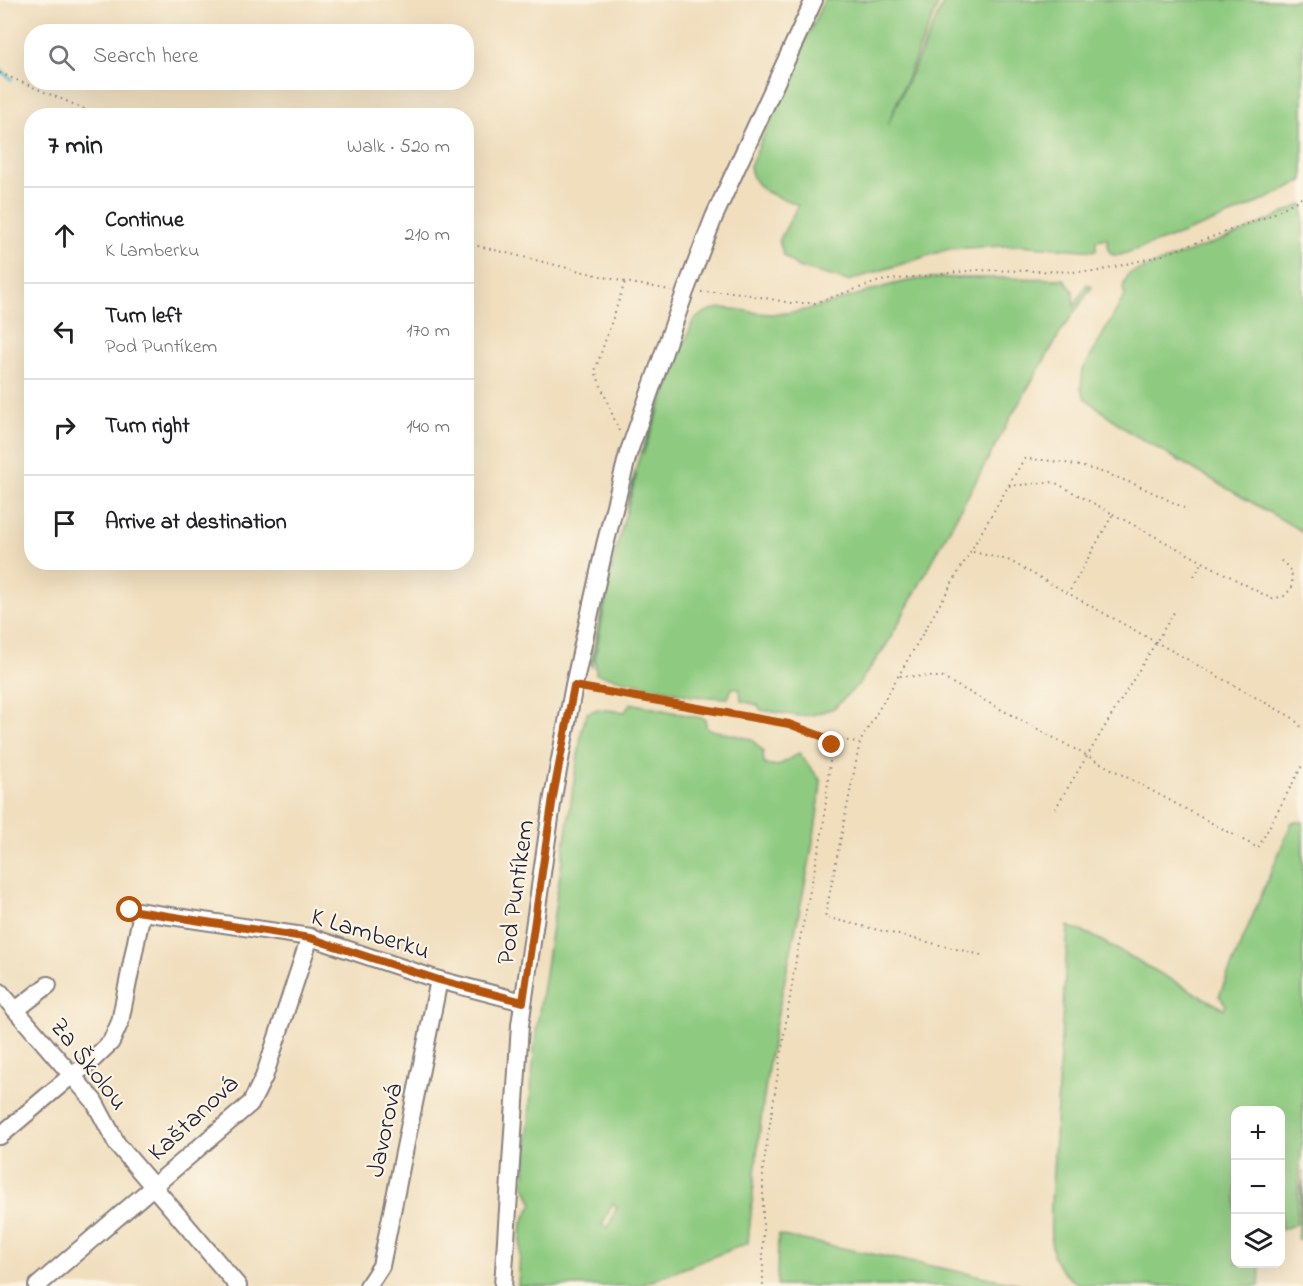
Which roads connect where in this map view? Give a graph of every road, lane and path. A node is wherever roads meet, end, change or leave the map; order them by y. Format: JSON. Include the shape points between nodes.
{"nodes":[{"id":1,"x":814,"y":0,"type":"edge"},
{"id":2,"x":0,"y":73,"type":"edge"},
{"id":3,"x":24,"y":83,"type":"edge"},
{"id":4,"x":40,"y":90,"type":"edge"},
{"id":5,"x":82,"y":108,"type":"edge"},
{"id":6,"x":1303,"y":198,"type":"edge"},
{"id":7,"x":474,"y":245,"type":"edge"},
{"id":8,"x":625,"y":282,"type":"junction"},
{"id":9,"x":684,"y":292,"type":"junction"},
{"id":10,"x":628,"y":454,"type":"junction"},
{"id":11,"x":1009,"y":486,"type":"junction"},
{"id":12,"x":1184,"y":508,"type":"dead end"},
{"id":13,"x":1113,"y":514,"type":"junction"},
{"id":14,"x":972,"y":552,"type":"junction"},
{"id":15,"x":1278,"y":559,"type":"dead end"},
{"id":16,"x":1202,"y":563,"type":"junction"},
{"id":17,"x":1194,"y":576,"type":"dead end"},
{"id":18,"x":1068,"y":594,"type":"junction"},
{"id":19,"x":1176,"y":609,"type":"dead end"},
{"id":20,"x":1155,"y":642,"type":"junction"},
{"id":21,"x":900,"y":676,"type":"junction"},
{"id":22,"x":574,"y":686,"type":"junction"},
{"id":23,"x":1303,"y":729,"type":"edge"},
{"id":24,"x":829,"y":739,"type":"junction"},
{"id":25,"x":860,"y":742,"type":"junction"},
{"id":26,"x":1087,"y":756,"type":"junction"},
{"id":27,"x":1303,"y":764,"type":"edge"},
{"id":28,"x":1055,"y":809,"type":"dead end"},
{"id":29,"x":310,"y":938,"type":"junction"},
{"id":30,"x":981,"y":955,"type":"dead end"},
{"id":31,"x":439,"y":980,"type":"junction"},
{"id":32,"x":48,"y":985,"type":"dead end"},
{"id":33,"x":0,"y":992,"type":"edge"},
{"id":34,"x":523,"y":1002,"type":"junction"},
{"id":35,"x":16,"y":1010,"type":"junction"},
{"id":36,"x":72,"y":1075,"type":"junction"},
{"id":37,"x":0,"y":1136,"type":"edge"},
{"id":38,"x":154,"y":1187,"type":"junction"},
{"id":39,"x":37,"y":1286,"type":"edge"},
{"id":40,"x":238,"y":1286,"type":"edge"},
{"id":41,"x":368,"y":1286,"type":"edge"},
{"id":42,"x":502,"y":1286,"type":"edge"},
{"id":43,"x":763,"y":1286,"type":"edge"}],
"edges":[{"from":1,"to":9,"type":"street","name":"Pod Puntíkem","via":[[714,217]]},
{"from":2,"to":3,"type":"path"},
{"from":4,"to":5,"type":"path"},
{"from":6,"to":9,"type":"path","via":[[1271,215],[1163,255],[1094,272],[976,270],[880,280],[815,303],[791,303],[735,292]]},
{"from":7,"to":8,"type":"path"},
{"from":8,"to":9,"type":"path"},
{"from":8,"to":10,"type":"path","via":[[595,371]]},
{"from":9,"to":10,"type":"street","name":"Pod Puntíkem"},
{"from":10,"to":22,"type":"street","name":"Pod Puntíkem"},
{"from":11,"to":12,"type":"path","via":[[1024,459],[1054,460],[1134,482]]},
{"from":11,"to":13,"type":"path","via":[[1054,482]]},
{"from":11,"to":14,"type":"path"},
{"from":13,"to":16,"type":"path"},
{"from":13,"to":18,"type":"path"},
{"from":14,"to":18,"type":"path","via":[[1008,560]]},
{"from":14,"to":21,"type":"path"},
{"from":15,"to":16,"type":"path","via":[[1293,574],[1292,588],[1284,596],[1272,599]]},
{"from":16,"to":17,"type":"path"},
{"from":18,"to":20,"type":"path"},
{"from":19,"to":20,"type":"path"},
{"from":20,"to":23,"type":"path","via":[[1293,718]]},
{"from":20,"to":26,"type":"path"},
{"from":21,"to":25,"type":"path"},
{"from":21,"to":26,"type":"path","via":[[941,677]]},
{"from":22,"to":24,"type":"path","via":[[789,724]]},
{"from":22,"to":34,"type":"street","name":"Pod Puntíkem","via":[[553,797]]},
{"from":24,"to":25,"type":"path"},
{"from":24,"to":43,"type":"path","via":[[832,756],[823,829],[797,952],[763,1168]]},
{"from":25,"to":30,"type":"path","via":[[825,917]]},
{"from":26,"to":27,"type":"path","via":[[1258,848]]},
{"from":26,"to":28,"type":"path"},
{"from":29,"to":31,"type":"street","name":"K Lamberku"},
{"from":29,"to":36,"type":"street","name":"K Lamberku","via":[[136,911],[120,1022],[111,1042]]},
{"from":29,"to":38,"type":"street","name":"Kaštanová","via":[[257,1093],[240,1114]]},
{"from":31,"to":34,"type":"street","name":"K Lamberku"},
{"from":31,"to":41,"type":"street","name":"Javorová","via":[[381,1266]]},
{"from":32,"to":35,"type":"street","name":"Za Školou"},
{"from":33,"to":35,"type":"street","name":"Za Školou"},
{"from":34,"to":42,"type":"street","name":"Pod Puntíkem"},
{"from":35,"to":36,"type":"street","name":"Za Školou"},
{"from":36,"to":37,"type":"street"},
{"from":36,"to":38,"type":"street","name":"Za Školou","via":[[94,1101],[117,1144]]},
{"from":38,"to":39,"type":"street","name":"Kaštanová"},
{"from":38,"to":40,"type":"street","name":"Za Školou"}]}
